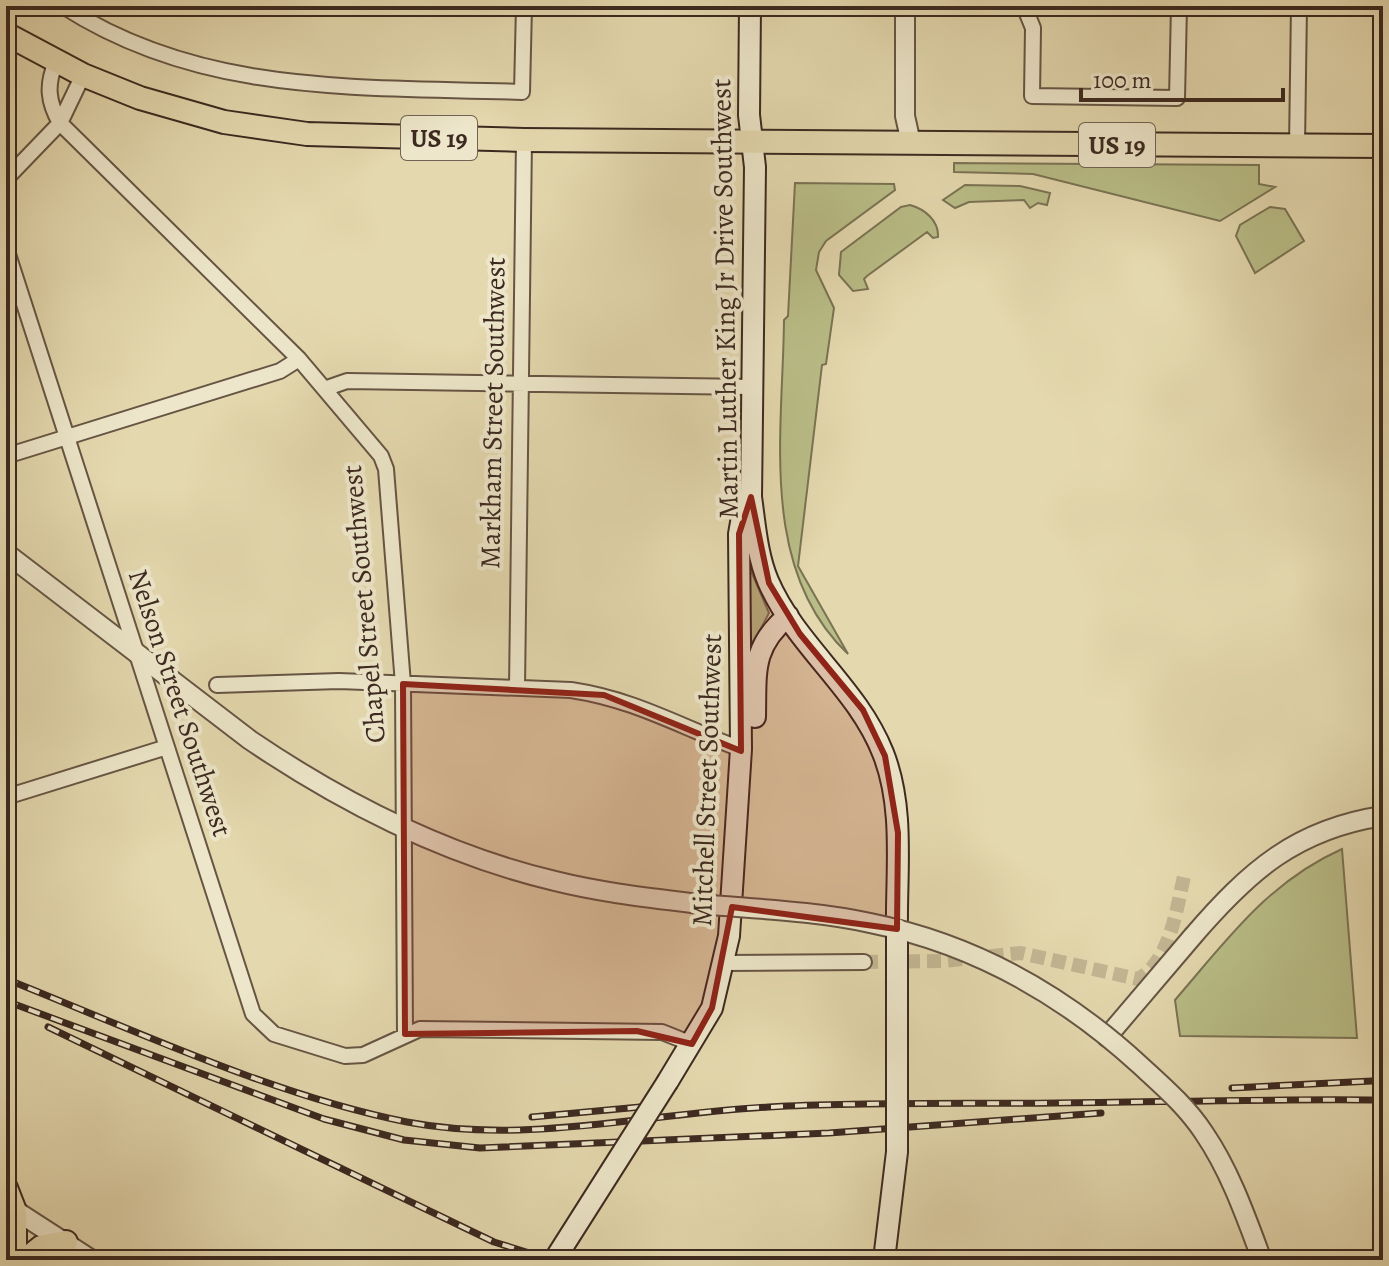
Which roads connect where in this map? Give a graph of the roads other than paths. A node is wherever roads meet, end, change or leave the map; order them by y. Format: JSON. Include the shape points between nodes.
{"nodes":[{"id":1,"x":63,"y":6,"type":"edge"},
{"id":2,"x":524,"y":6,"type":"edge"},
{"id":3,"x":750,"y":6,"type":"edge"},
{"id":4,"x":905,"y":6,"type":"edge"},
{"id":5,"x":917,"y":6,"type":"edge"},
{"id":6,"x":1024,"y":6,"type":"edge"},
{"id":7,"x":1179,"y":6,"type":"edge"},
{"id":8,"x":1299,"y":6,"type":"edge"},
{"id":9,"x":6,"y":34,"type":"edge"},
{"id":10,"x":56,"y":62,"type":"junction"},
{"id":11,"x":83,"y":75,"type":"junction"},
{"id":12,"x":60,"y":123,"type":"junction"},
{"id":13,"x":910,"y":136,"type":"junction"},
{"id":14,"x":524,"y":140,"type":"junction"},
{"id":15,"x":752,"y":141,"type":"junction"},
{"id":16,"x":1297,"y":146,"type":"junction"},
{"id":17,"x":1383,"y":146,"type":"edge"},
{"id":18,"x":6,"y":179,"type":"edge"},
{"id":19,"x":6,"y":248,"type":"edge"},
{"id":20,"x":299,"y":359,"type":"junction"},
{"id":21,"x":519,"y":384,"type":"junction"},
{"id":22,"x":752,"y":387,"type":"junction"},
{"id":23,"x":327,"y":388,"type":"junction"},
{"id":24,"x":66,"y":437,"type":"junction"},
{"id":25,"x":6,"y":456,"type":"edge"},
{"id":26,"x":751,"y":497,"type":"junction"},
{"id":27,"x":6,"y":553,"type":"edge"},
{"id":28,"x":788,"y":616,"type":"junction"},
{"id":29,"x":137,"y":655,"type":"junction"},
{"id":30,"x":403,"y":684,"type":"junction"},
{"id":31,"x":217,"y":685,"type":"dead end"},
{"id":32,"x":517,"y":688,"type":"junction"},
{"id":33,"x":167,"y":747,"type":"junction"},
{"id":34,"x":741,"y":749,"type":"junction"},
{"id":35,"x":6,"y":797,"type":"edge"},
{"id":36,"x":1383,"y":816,"type":"edge"},
{"id":37,"x":402,"y":828,"type":"junction"},
{"id":38,"x":897,"y":929,"type":"junction"},
{"id":39,"x":864,"y":962,"type":"tunnel mouth"},
{"id":40,"x":724,"y":963,"type":"junction"},
{"id":41,"x":405,"y":1034,"type":"junction"},
{"id":42,"x":1107,"y":1037,"type":"junction"},
{"id":43,"x":692,"y":1044,"type":"junction"},
{"id":44,"x":6,"y":1188,"type":"edge"},
{"id":45,"x":11,"y":1207,"type":"edge"},
{"id":46,"x":66,"y":1242,"type":"junction"},
{"id":47,"x":15,"y":1260,"type":"edge"},
{"id":48,"x":25,"y":1260,"type":"edge"},
{"id":49,"x":92,"y":1260,"type":"edge"},
{"id":50,"x":556,"y":1260,"type":"edge"},
{"id":51,"x":884,"y":1260,"type":"edge"},
{"id":52,"x":1262,"y":1260,"type":"edge"}],
"edges":[{"from":1,"to":2,"type":"street","via":[[162,57],[215,71],[319,85],[522,92]]},
{"from":3,"to":15,"type":"main road","name":"Martin Luther King Jr Drive Southwest"},
{"from":4,"to":13,"type":"street","via":[[905,116]]},
{"from":5,"to":13,"type":"street","via":[[916,116]]},
{"from":6,"to":7,"type":"street","via":[[1033,28],[1032,96],[1177,98]]},
{"from":8,"to":16,"type":"street"},
{"from":9,"to":10,"type":"main road","number":"US 19"},
{"from":10,"to":11,"type":"main road","number":"US 19"},
{"from":10,"to":12,"type":"street","via":[[50,75],[50,102]]},
{"from":11,"to":12,"type":"street"},
{"from":11,"to":14,"type":"main road","number":"US 19","via":[[224,122],[307,134]]},
{"from":12,"to":18,"type":"street"},
{"from":12,"to":20,"type":"street","name":"Chapel Street Southwest"},
{"from":13,"to":15,"type":"main road","number":"US 19"},
{"from":13,"to":16,"type":"main road","number":"US 19"},
{"from":14,"to":15,"type":"main road","number":"US 19"},
{"from":14,"to":21,"type":"street","name":"Markham Street Southwest"},
{"from":15,"to":22,"type":"main road","name":"Martin Luther King Jr Drive Southwest"},
{"from":16,"to":17,"type":"main road","number":"US 19"},
{"from":19,"to":24,"type":"street","name":"Nelson Street Southwest"},
{"from":20,"to":23,"type":"street","name":"Chapel Street Southwest"},
{"from":20,"to":24,"type":"street","via":[[280,371]]},
{"from":21,"to":22,"type":"street"},
{"from":21,"to":23,"type":"street","via":[[347,381]]},
{"from":21,"to":32,"type":"street","name":"Markham Street Southwest"},
{"from":22,"to":26,"type":"main road","name":"Martin Luther King Jr Drive Southwest"},
{"from":23,"to":30,"type":"street","name":"Chapel Street Southwest","via":[[377,447],[386,469]]},
{"from":24,"to":25,"type":"street"},
{"from":24,"to":29,"type":"street","name":"Nelson Street Southwest"},
{"from":26,"to":28,"type":"main road","name":"Martin Luther King Jr Drive Southwest","via":[[765,572]]},
{"from":26,"to":34,"type":"main road","name":"Mitchell Street Southwest","via":[[739,534]]},
{"from":27,"to":29,"type":"street"},
{"from":28,"to":34,"type":"main road","via":[[770,630],[760,649],[754,728]]},
{"from":28,"to":38,"type":"main road","name":"Martin Luther King Jr Drive Southwest","via":[[863,710],[891,778],[898,833]]},
{"from":29,"to":33,"type":"street","name":"Nelson Street Southwest"},
{"from":29,"to":37,"type":"street","via":[[292,769]]},
{"from":30,"to":31,"type":"street"},
{"from":30,"to":32,"type":"street"},
{"from":30,"to":37,"type":"street","name":"Chapel Street Southwest"},
{"from":32,"to":34,"type":"street","via":[[604,695]]},
{"from":33,"to":35,"type":"street"},
{"from":33,"to":41,"type":"street","name":"Nelson Street Southwest","via":[[253,1014],[262,1025],[274,1034],[345,1056],[363,1055]]},
{"from":34,"to":40,"type":"main road","name":"Mitchell Street Southwest"},
{"from":36,"to":42,"type":"street","bridge":true,"via":[[1329,829],[1272,857],[1207,920]]},
{"from":37,"to":38,"type":"street","bridge":true,"via":[[555,882]]},
{"from":37,"to":41,"type":"street","name":"Chapel Street Southwest"},
{"from":38,"to":42,"type":"street","bridge":true,"via":[[995,964],[1051,994]]},
{"from":38,"to":51,"type":"main road","name":"Martin Luther King Jr Drive Southwest","bridge":true,"via":[[897,1162]]},
{"from":39,"to":40,"type":"street"},
{"from":40,"to":43,"type":"main road","name":"Mitchell Street Southwest","via":[[712,1008]]},
{"from":41,"to":43,"type":"street","via":[[420,1029],[637,1031],[671,1034]]},
{"from":42,"to":52,"type":"street","bridge":true,"via":[[1174,1096],[1205,1133]]},
{"from":43,"to":50,"type":"main road","name":"Mitchell Street Southwest","bridge":true},
{"from":44,"to":45,"type":"main road"},
{"from":45,"to":46,"type":"street"},
{"from":45,"to":47,"type":"main road"},
{"from":46,"to":48,"type":"main road","via":[[41,1247]]},
{"from":46,"to":49,"type":"street"}]}
